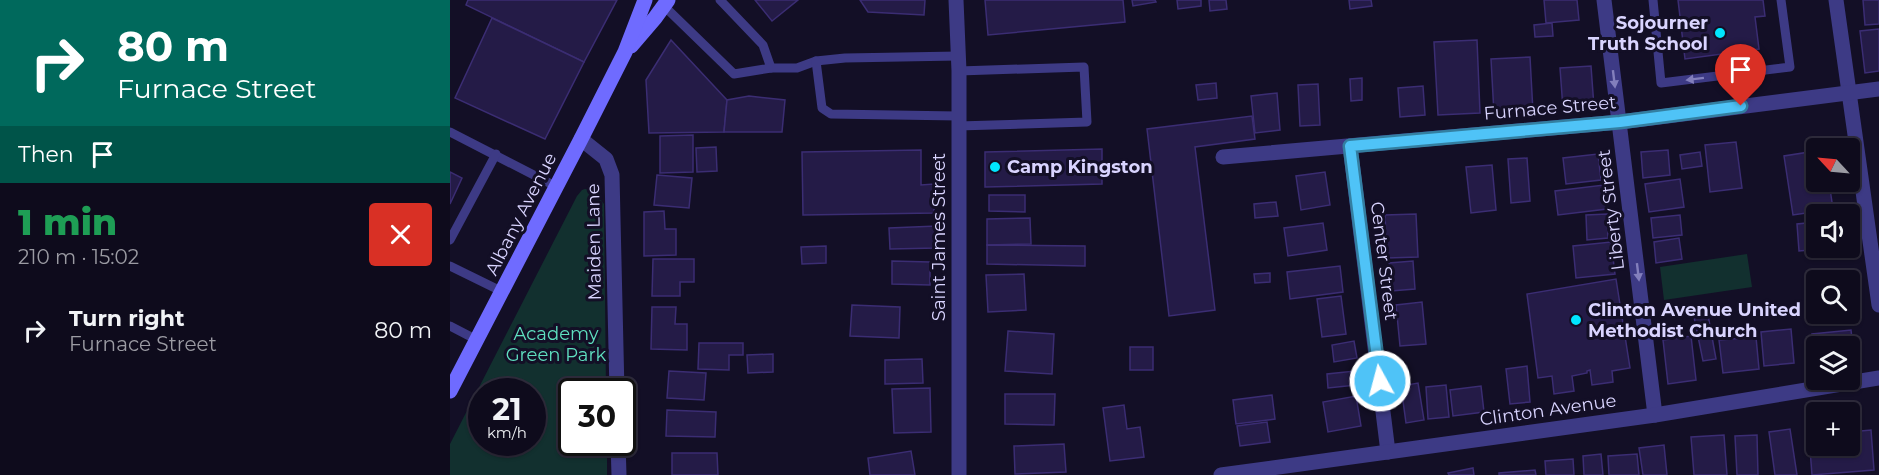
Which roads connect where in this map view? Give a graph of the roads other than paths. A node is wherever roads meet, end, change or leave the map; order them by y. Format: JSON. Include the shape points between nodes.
{"nodes":[{"id":1,"x":645,"y":0,"type":"edge"},
{"id":2,"x":720,"y":0,"type":"edge"},
{"id":3,"x":956,"y":0,"type":"edge"},
{"id":4,"x":1604,"y":0,"type":"edge"},
{"id":5,"x":1653,"y":0,"type":"edge"},
{"id":6,"x":1781,"y":0,"type":"edge"},
{"id":7,"x":1836,"y":0,"type":"edge"},
{"id":8,"x":666,"y":3,"type":"edge"},
{"id":9,"x":625,"y":52,"type":"junction"},
{"id":10,"x":816,"y":61,"type":"junction"},
{"id":11,"x":958,"y":63,"type":"junction"},
{"id":12,"x":771,"y":68,"type":"junction"},
{"id":13,"x":1879,"y":89,"type":"edge"},
{"id":14,"x":1849,"y":93,"type":"junction"},
{"id":15,"x":958,"y":121,"type":"junction"},
{"id":16,"x":1620,"y":122,"type":"junction"},
{"id":17,"x":450,"y":132,"type":"edge"},
{"id":18,"x":581,"y":140,"type":"junction"},
{"id":19,"x":1350,"y":146,"type":"junction"},
{"id":20,"x":496,"y":154,"type":"junction"},
{"id":21,"x":1223,"y":157,"type":"dead end"},
{"id":22,"x":557,"y":187,"type":"junction"},
{"id":23,"x":450,"y":240,"type":"edge"},
{"id":24,"x":450,"y":266,"type":"edge"},
{"id":25,"x":503,"y":292,"type":"junction"},
{"id":26,"x":1879,"y":305,"type":"edge"},
{"id":27,"x":450,"y":326,"type":"edge"},
{"id":28,"x":477,"y":340,"type":"junction"},
{"id":29,"x":617,"y":378,"type":"edge"},
{"id":30,"x":1879,"y":378,"type":"edge"},
{"id":31,"x":450,"y":391,"type":"edge"},
{"id":32,"x":1655,"y":415,"type":"junction"},
{"id":33,"x":1388,"y":452,"type":"junction"},
{"id":34,"x":618,"y":456,"type":"edge"},
{"id":35,"x":619,"y":475,"type":"edge"},
{"id":36,"x":958,"y":475,"type":"edge"},
{"id":37,"x":1221,"y":475,"type":"edge"}],
"edges":[{"from":1,"to":9,"type":"main road","name":"Albany Avenue"},
{"from":2,"to":12,"type":"lane","via":[[763,45]]},
{"from":3,"to":11,"type":"street","name":"Saint James Street"},
{"from":4,"to":16,"type":"street","name":"Liberty Street","one_way":true},
{"from":6,"to":5,"type":"lane","one_way":true,"via":[[1790,67],[1661,83]]},
{"from":7,"to":14,"type":"street"},
{"from":8,"to":9,"type":"main road","name":"Albany Avenue"},
{"from":8,"to":12,"type":"lane","via":[[734,74]]},
{"from":9,"to":18,"type":"main road","name":"Albany Avenue"},
{"from":10,"to":11,"type":"lane","via":[[845,58]]},
{"from":10,"to":12,"type":"lane","via":[[797,68]]},
{"from":10,"to":15,"type":"lane","via":[[822,108],[831,114]]},
{"from":11,"to":15,"type":"street","name":"Saint James Street"},
{"from":11,"to":15,"type":"lane","via":[[1084,67],[1087,122]]},
{"from":13,"to":14,"type":"street","name":"Furnace Street"},
{"from":14,"to":16,"type":"street","name":"Furnace Street"},
{"from":14,"to":26,"type":"street"},
{"from":15,"to":36,"type":"street","name":"Saint James Street"},
{"from":16,"to":19,"type":"street","name":"Furnace Street"},
{"from":16,"to":32,"type":"street","name":"Liberty Street","one_way":true},
{"from":17,"to":20,"type":"lane"},
{"from":18,"to":22,"type":"main road","name":"Albany Avenue"},
{"from":18,"to":29,"type":"street","name":"Maiden Lane","via":[[606,159],[612,175]]},
{"from":19,"to":21,"type":"street","name":"Furnace Street"},
{"from":19,"to":33,"type":"street","name":"Center Street"},
{"from":20,"to":22,"type":"lane"},
{"from":20,"to":23,"type":"lane"},
{"from":22,"to":25,"type":"main road","name":"Albany Avenue"},
{"from":24,"to":25,"type":"lane"},
{"from":25,"to":28,"type":"main road","name":"Albany Avenue"},
{"from":27,"to":28,"type":"lane"},
{"from":28,"to":31,"type":"main road","name":"Albany Avenue"},
{"from":30,"to":32,"type":"street","name":"Clinton Avenue"},
{"from":32,"to":33,"type":"street","name":"Clinton Avenue"},
{"from":33,"to":37,"type":"street","name":"Clinton Avenue"},
{"from":34,"to":35,"type":"street"}]}
